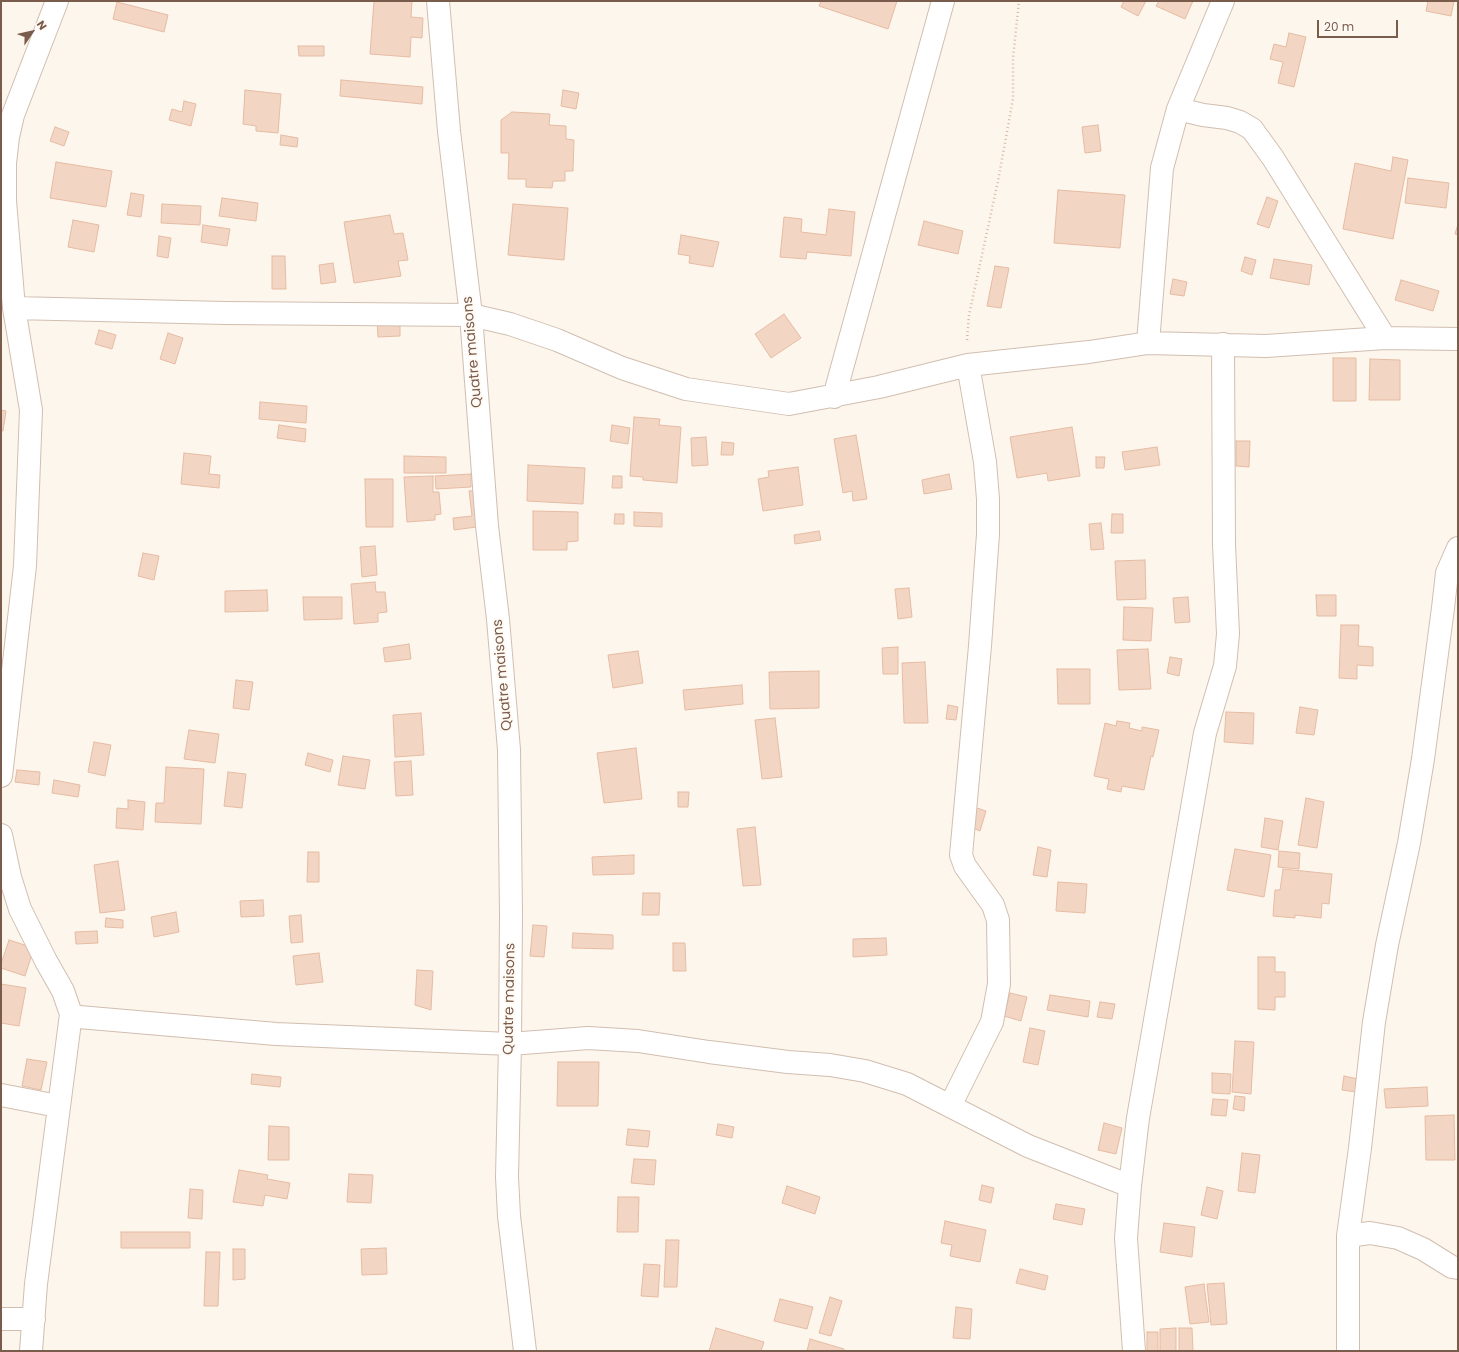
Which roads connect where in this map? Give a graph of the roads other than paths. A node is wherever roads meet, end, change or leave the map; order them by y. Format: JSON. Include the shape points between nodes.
{"nodes":[{"id":1,"x":56,"y":1,"type":"edge"},
{"id":2,"x":438,"y":1,"type":"edge"},
{"id":3,"x":943,"y":1,"type":"edge"},
{"id":4,"x":1224,"y":1,"type":"edge"},
{"id":5,"x":1178,"y":109,"type":"junction"},
{"id":6,"x":3,"y":201,"type":"edge"},
{"id":7,"x":14,"y":308,"type":"junction"},
{"id":8,"x":471,"y":315,"type":"junction"},
{"id":9,"x":1385,"y":338,"type":"junction"},
{"id":10,"x":1458,"y":339,"type":"edge"},
{"id":11,"x":1148,"y":343,"type":"junction"},
{"id":12,"x":1223,"y":344,"type":"junction"},
{"id":13,"x":968,"y":365,"type":"junction"},
{"id":14,"x":834,"y":397,"type":"junction"},
{"id":15,"x":1458,"y":548,"type":"edge"},
{"id":16,"x":1,"y":771,"type":"edge"},
{"id":17,"x":1,"y":835,"type":"edge"},
{"id":18,"x":71,"y":1014,"type":"junction"},
{"id":19,"x":510,"y":1044,"type":"junction"},
{"id":20,"x":1,"y":1095,"type":"edge"},
{"id":21,"x":58,"y":1106,"type":"junction"},
{"id":22,"x":950,"y":1106,"type":"junction"},
{"id":23,"x":1130,"y":1186,"type":"junction"},
{"id":24,"x":1348,"y":1236,"type":"junction"},
{"id":25,"x":1458,"y":1268,"type":"edge"},
{"id":26,"x":34,"y":1319,"type":"junction"},
{"id":27,"x":1,"y":1320,"type":"edge"},
{"id":28,"x":31,"y":1351,"type":"edge"},
{"id":29,"x":525,"y":1351,"type":"edge"},
{"id":30,"x":1134,"y":1351,"type":"edge"},
{"id":31,"x":1348,"y":1351,"type":"edge"}],
"edges":[{"from":1,"to":6,"type":"street","via":[[13,115],[5,163]]},
{"from":2,"to":8,"type":"street","name":"Quatre maisons","via":[[449,131]]},
{"from":3,"to":14,"type":"street"},
{"from":4,"to":5,"type":"street"},
{"from":5,"to":9,"type":"street","via":[[1227,118],[1252,129],[1273,158]]},
{"from":5,"to":11,"type":"street","via":[[1162,168]]},
{"from":6,"to":7,"type":"street"},
{"from":7,"to":8,"type":"street"},
{"from":7,"to":16,"type":"street","via":[[31,410],[25,566]]},
{"from":8,"to":14,"type":"street","via":[[510,324],[557,340],[622,368],[686,389],[789,404]]},
{"from":8,"to":19,"type":"street","name":"Quatre maisons","via":[[487,526],[509,750]]},
{"from":9,"to":10,"type":"street"},
{"from":9,"to":12,"type":"street","via":[[1266,346]]},
{"from":11,"to":12,"type":"street"},
{"from":11,"to":13,"type":"street"},
{"from":12,"to":23,"type":"street","via":[[1224,544],[1228,634],[1225,666],[1205,733],[1140,1110]]},
{"from":13,"to":14,"type":"street"},
{"from":13,"to":22,"type":"street","via":[[985,462],[988,534],[961,855],[965,866],[993,905],[998,920],[998,984],[992,1022]]},
{"from":15,"to":24,"type":"street","via":[[1446,573],[1423,759],[1374,1022]]},
{"from":17,"to":18,"type":"street","via":[[20,909],[63,990]]},
{"from":18,"to":19,"type":"street","via":[[79,1017],[276,1034]]},
{"from":18,"to":21,"type":"street"},
{"from":19,"to":22,"type":"street","via":[[588,1038],[624,1040],[772,1060],[830,1065],[865,1071],[907,1084]]},
{"from":19,"to":29,"type":"street","name":"Quatre maisons","via":[[507,1193]]},
{"from":20,"to":21,"type":"street"},
{"from":21,"to":26,"type":"street"},
{"from":22,"to":23,"type":"street","via":[[1028,1146]]},
{"from":23,"to":30,"type":"street","via":[[1126,1238]]},
{"from":24,"to":25,"type":"street","via":[[1370,1233],[1398,1238]]},
{"from":24,"to":31,"type":"street"},
{"from":26,"to":27,"type":"street"},
{"from":26,"to":28,"type":"street"}]}
